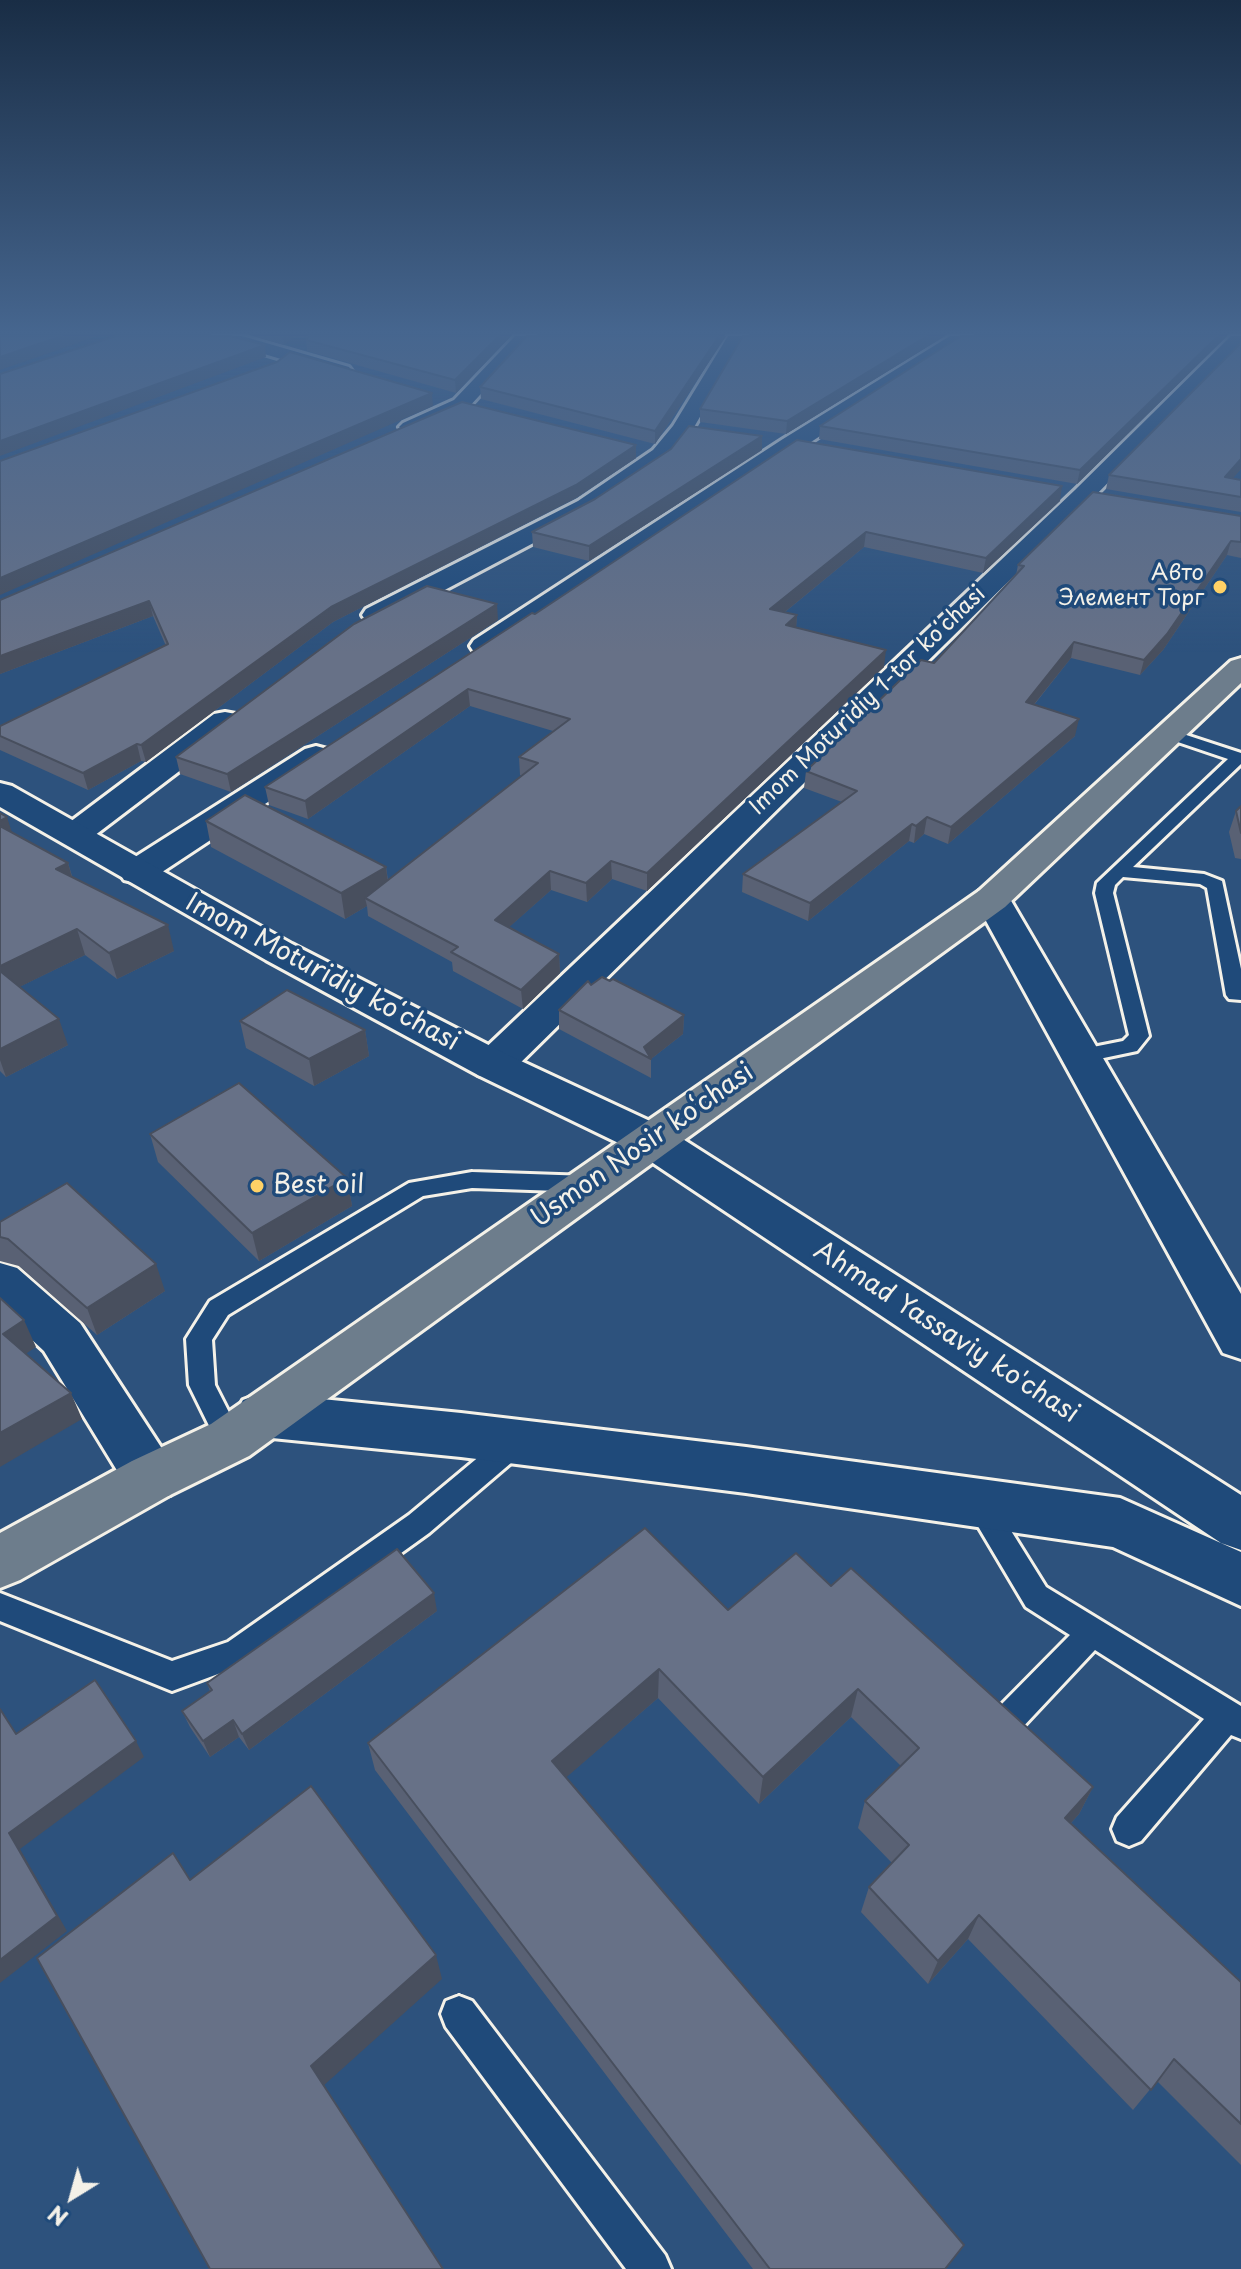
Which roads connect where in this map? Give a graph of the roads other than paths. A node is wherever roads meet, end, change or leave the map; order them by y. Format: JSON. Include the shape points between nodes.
{"nodes":[{"id":1,"x":672,"y":442,"type":"edge"},
{"id":2,"x":778,"y":442,"type":"edge"},
{"id":3,"x":794,"y":442,"type":"edge"},
{"id":4,"x":1147,"y":442,"type":"edge"},
{"id":5,"x":791,"y":444,"type":"junction"},
{"id":6,"x":630,"y":448,"type":"edge"},
{"id":7,"x":822,"y":449,"type":"edge"},
{"id":8,"x":661,"y":455,"type":"junction"},
{"id":9,"x":1052,"y":490,"type":"edge"},
{"id":10,"x":1097,"y":498,"type":"junction"},
{"id":11,"x":357,"y":624,"type":"edge"},
{"id":12,"x":459,"y":662,"type":"edge"},
{"id":13,"x":1241,"y":667,"type":"edge"},
{"id":14,"x":246,"y":705,"type":"edge"},
{"id":15,"x":1168,"y":734,"type":"junction"},
{"id":16,"x":340,"y":741,"type":"edge"},
{"id":17,"x":1240,"y":758,"type":"edge"},
{"id":18,"x":0,"y":793,"type":"edge"},
{"id":19,"x":74,"y":835,"type":"junction"},
{"id":20,"x":1118,"y":871,"type":"junction"},
{"id":21,"x":137,"y":872,"type":"junction"},
{"id":22,"x":992,"y":899,"type":"junction"},
{"id":23,"x":1236,"y":995,"type":"dead end"},
{"id":24,"x":1080,"y":1056,"type":"junction"},
{"id":25,"x":493,"y":1065,"type":"junction"},
{"id":26,"x":651,"y":1140,"type":"junction"},
{"id":27,"x":589,"y":1184,"type":"junction"},
{"id":28,"x":0,"y":1281,"type":"edge"},
{"id":29,"x":1241,"y":1339,"type":"edge"},
{"id":30,"x":246,"y":1428,"type":"junction"},
{"id":31,"x":516,"y":1442,"type":"junction"},
{"id":32,"x":151,"y":1478,"type":"junction"},
{"id":33,"x":979,"y":1505,"type":"junction"},
{"id":34,"x":1241,"y":1525,"type":"edge"},
{"id":35,"x":0,"y":1562,"type":"edge"},
{"id":36,"x":1241,"y":1580,"type":"edge"},
{"id":37,"x":0,"y":1607,"type":"edge"},
{"id":38,"x":1093,"y":1632,"type":"junction"},
{"id":39,"x":1008,"y":1720,"type":"edge"},
{"id":40,"x":1234,"y":1720,"type":"edge"},
{"id":41,"x":1129,"y":1829,"type":"dead end"},
{"id":42,"x":459,"y":2014,"type":"dead end"},
{"id":43,"x":651,"y":2269,"type":"edge"}],
"edges":[{"from":1,"to":8,"type":"street"},
{"from":2,"to":5,"type":"street"},
{"from":3,"to":5,"type":"street"},
{"from":4,"to":10,"type":"street","name":"Imom Moturidiy 1-tor koʻchasi"},
{"from":5,"to":7,"type":"street"},
{"from":5,"to":12,"type":"street"},
{"from":6,"to":8,"type":"street"},
{"from":8,"to":11,"type":"street","via":[[586,506]]},
{"from":9,"to":10,"type":"street"},
{"from":10,"to":25,"type":"street","name":"Imom Moturidiy 1-tor koʻchasi"},
{"from":13,"to":15,"type":"main road","name":"Usmon Nosir ko‘chasi"},
{"from":14,"to":19,"type":"street"},
{"from":15,"to":17,"type":"lane"},
{"from":15,"to":22,"type":"main road","name":"Usmon Nosir ko‘chasi"},
{"from":16,"to":21,"type":"street"},
{"from":17,"to":20,"type":"lane"},
{"from":18,"to":19,"type":"street","name":"Imom Moturidiy koʻchasi"},
{"from":19,"to":21,"type":"street","name":"Imom Moturidiy koʻchasi"},
{"from":20,"to":23,"type":"lane","via":[[1204,879],[1216,885]]},
{"from":20,"to":24,"type":"lane","via":[[1104,893],[1139,1036],[1130,1046]]},
{"from":21,"to":25,"type":"street","name":"Imom Moturidiy koʻchasi"},
{"from":22,"to":24,"type":"street"},
{"from":22,"to":26,"type":"main road","name":"Usmon Nosir ko‘chasi"},
{"from":24,"to":29,"type":"street"},
{"from":25,"to":26,"type":"street","name":"Imom Moturidiy koʻchasi"},
{"from":26,"to":27,"type":"main road","name":"Usmon Nosir ko‘chasi"},
{"from":26,"to":34,"type":"street","name":"Ahmad Yassaviy ko'chasi"},
{"from":27,"to":30,"type":"main road","name":"Usmon Nosir ko‘chasi"},
{"from":27,"to":30,"type":"lane","via":[[472,1180],[417,1189],[219,1308],[199,1339],[202,1385]]},
{"from":28,"to":32,"type":"street","via":[[62,1337]]},
{"from":30,"to":31,"type":"street"},
{"from":30,"to":32,"type":"main road","name":"Usmon Nosir ko‘chasi"},
{"from":31,"to":33,"type":"street"},
{"from":31,"to":37,"type":"lane","via":[[437,1510],[237,1653],[172,1676]]},
{"from":32,"to":35,"type":"main road","name":"Usmon Nosir ko‘chasi"},
{"from":33,"to":36,"type":"street","via":[[1120,1523]]},
{"from":33,"to":38,"type":"lane","via":[[1036,1597]]},
{"from":38,"to":39,"type":"lane"},
{"from":38,"to":40,"type":"lane"},
{"from":40,"to":41,"type":"lane"},
{"from":42,"to":43,"type":"lane"}]}
